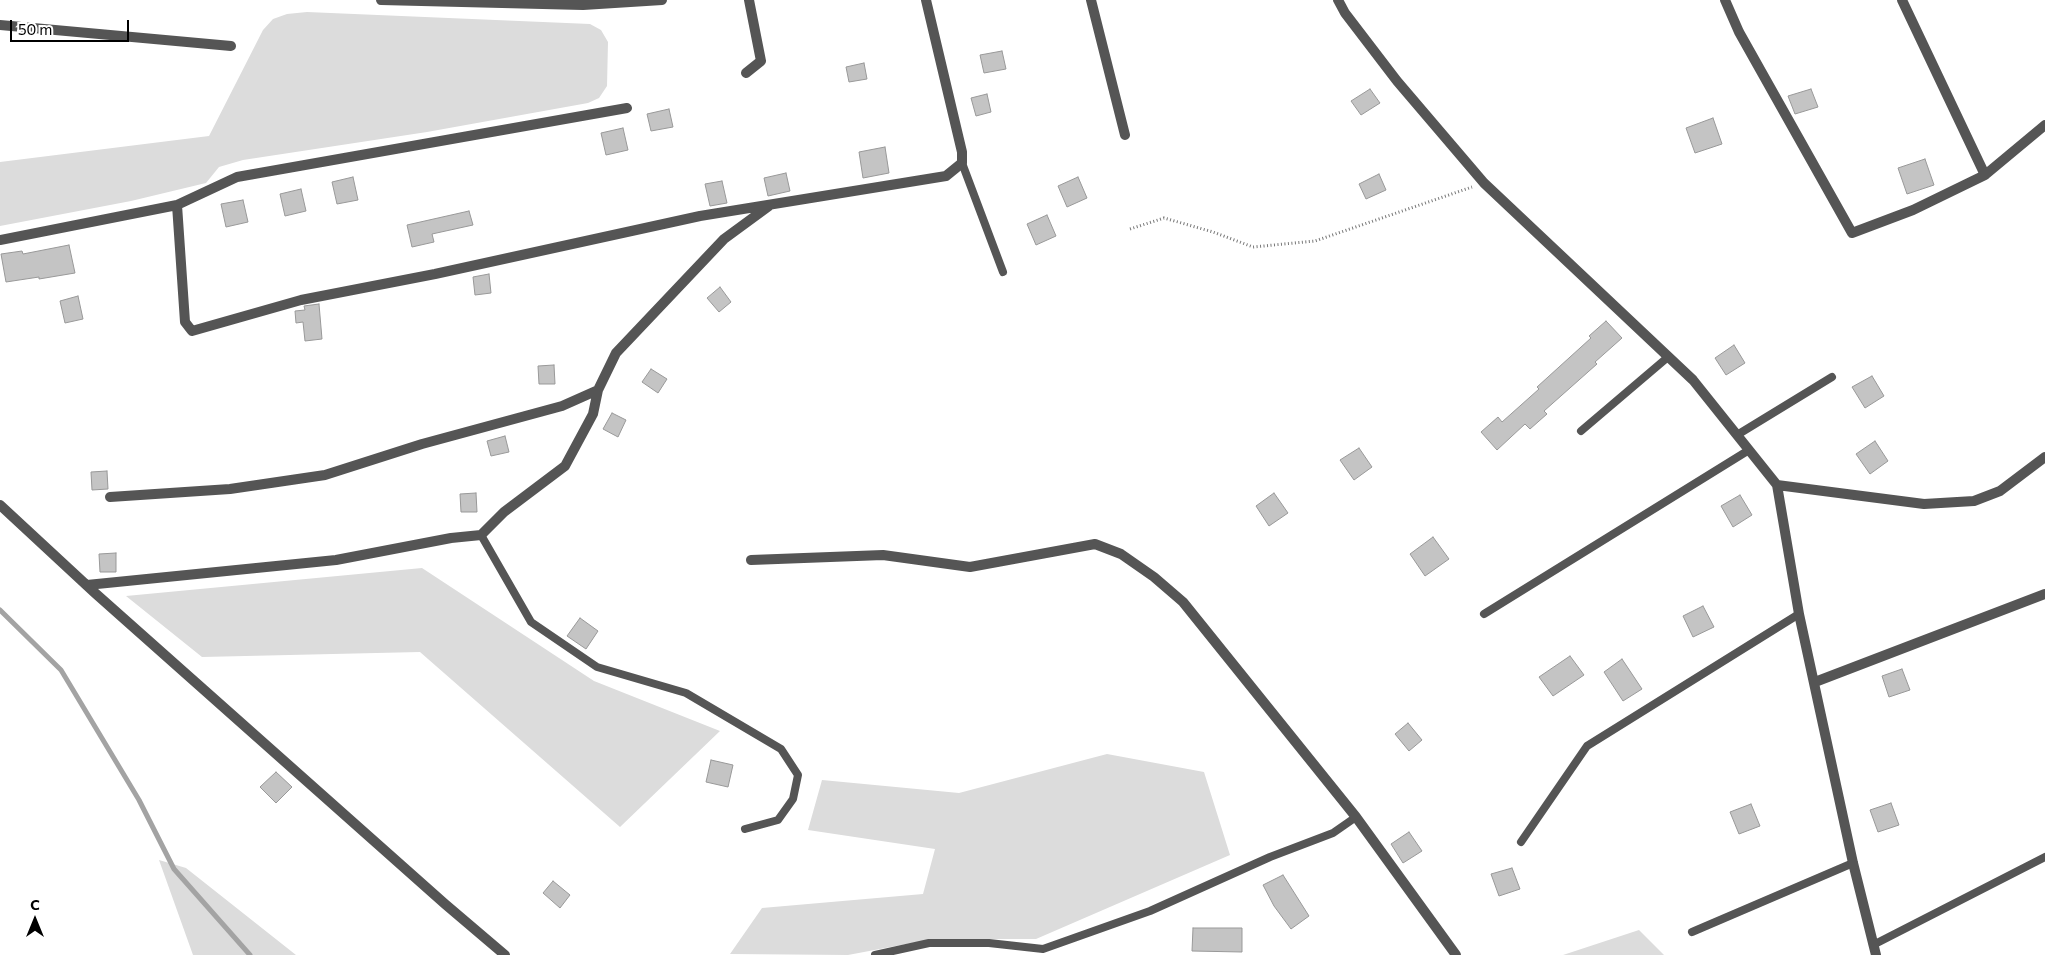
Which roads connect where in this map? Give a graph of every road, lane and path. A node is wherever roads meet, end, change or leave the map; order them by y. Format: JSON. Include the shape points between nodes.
{"nodes":[{"id":1,"x":381,"y":0,"type":"edge"},
{"id":2,"x":662,"y":0,"type":"edge"},
{"id":3,"x":749,"y":0,"type":"edge"},
{"id":4,"x":926,"y":0,"type":"edge"},
{"id":5,"x":1091,"y":0,"type":"edge"},
{"id":6,"x":1338,"y":0,"type":"edge"},
{"id":7,"x":1725,"y":0,"type":"edge"},
{"id":8,"x":1902,"y":0,"type":"edge"},
{"id":9,"x":420,"y":1,"type":"edge"},
{"id":10,"x":0,"y":25,"type":"edge"},
{"id":11,"x":231,"y":46,"type":"dead end"},
{"id":12,"x":746,"y":74,"type":"dead end"},
{"id":13,"x":627,"y":108,"type":"dead end"},
{"id":14,"x":2045,"y":125,"type":"edge"},
{"id":15,"x":1126,"y":134,"type":"dead end"},
{"id":16,"x":962,"y":163,"type":"junction"},
{"id":17,"x":1985,"y":175,"type":"junction"},
{"id":18,"x":1484,"y":183,"type":"junction"},
{"id":19,"x":177,"y":205,"type":"junction"},
{"id":20,"x":770,"y":206,"type":"junction"},
{"id":21,"x":1130,"y":229,"type":"dead end"},
{"id":22,"x":0,"y":240,"type":"edge"},
{"id":23,"x":1003,"y":272,"type":"dead end"},
{"id":24,"x":1668,"y":356,"type":"junction"},
{"id":25,"x":1832,"y":377,"type":"dead end"},
{"id":26,"x":598,"y":390,"type":"junction"},
{"id":27,"x":1581,"y":431,"type":"dead end"},
{"id":28,"x":1737,"y":434,"type":"junction"},
{"id":29,"x":1750,"y":450,"type":"junction"},
{"id":30,"x":2045,"y":457,"type":"edge"},
{"id":31,"x":1777,"y":484,"type":"junction"},
{"id":32,"x":110,"y":497,"type":"dead end"},
{"id":33,"x":0,"y":505,"type":"edge"},
{"id":34,"x":481,"y":535,"type":"junction"},
{"id":35,"x":751,"y":560,"type":"dead end"},
{"id":36,"x":87,"y":585,"type":"junction"},
{"id":37,"x":2045,"y":594,"type":"edge"},
{"id":38,"x":1484,"y":614,"type":"dead end"},
{"id":39,"x":1799,"y":614,"type":"junction"},
{"id":40,"x":1815,"y":682,"type":"junction"},
{"id":41,"x":1356,"y":817,"type":"junction"},
{"id":42,"x":745,"y":829,"type":"dead end"},
{"id":43,"x":1521,"y":842,"type":"dead end"},
{"id":44,"x":2045,"y":857,"type":"edge"},
{"id":45,"x":1853,"y":863,"type":"junction"},
{"id":46,"x":1692,"y":932,"type":"dead end"},
{"id":47,"x":1874,"y":950,"type":"edge"},
{"id":48,"x":505,"y":955,"type":"edge"},
{"id":49,"x":874,"y":955,"type":"edge"},
{"id":50,"x":1456,"y":955,"type":"edge"}],
"edges":[{"from":1,"to":9,"type":"street"},
{"from":2,"to":9,"type":"street","via":[[583,5]]},
{"from":3,"to":12,"type":"street","via":[[761,61]]},
{"from":4,"to":16,"type":"street"},
{"from":5,"to":15,"type":"street"},
{"from":6,"to":18,"type":"street","via":[[1344,13],[1397,81]]},
{"from":7,"to":17,"type":"street","via":[[1739,32],[1852,233],[1913,210]]},
{"from":8,"to":17,"type":"street"},
{"from":10,"to":11,"type":"street"},
{"from":13,"to":19,"type":"street","via":[[237,177]]},
{"from":14,"to":17,"type":"street"},
{"from":16,"to":20,"type":"street","via":[[946,176]]},
{"from":16,"to":23,"type":"lane"},
{"from":18,"to":21,"type":"path","via":[[1315,241],[1252,247],[1164,218]]},
{"from":18,"to":24,"type":"street"},
{"from":19,"to":20,"type":"street","via":[[185,322],[192,331],[301,300],[700,216]]},
{"from":19,"to":22,"type":"street"},
{"from":20,"to":26,"type":"street","via":[[724,238],[616,353]]},
{"from":24,"to":27,"type":"lane"},
{"from":24,"to":28,"type":"street","via":[[1693,380]]},
{"from":25,"to":28,"type":"lane"},
{"from":26,"to":32,"type":"street","via":[[562,406],[422,444],[325,475],[230,489]]},
{"from":26,"to":34,"type":"street","via":[[593,414],[564,466],[504,512]]},
{"from":28,"to":29,"type":"street"},
{"from":29,"to":31,"type":"street"},
{"from":29,"to":38,"type":"lane"},
{"from":30,"to":31,"type":"street","via":[[2000,491],[1974,501],[1924,504]]},
{"from":31,"to":39,"type":"street"},
{"from":33,"to":36,"type":"street"},
{"from":34,"to":36,"type":"street","via":[[336,560]]},
{"from":34,"to":42,"type":"lane","via":[[531,622],[597,666],[686,693],[781,749],[798,775],[793,799],[778,820]]},
{"from":35,"to":41,"type":"street","via":[[883,555],[970,567],[1095,544],[1121,554],[1183,602]]},
{"from":36,"to":48,"type":"street"},
{"from":37,"to":40,"type":"street"},
{"from":39,"to":40,"type":"street"},
{"from":39,"to":43,"type":"lane","via":[[1587,746]]},
{"from":40,"to":45,"type":"street"},
{"from":41,"to":49,"type":"lane","via":[[1332,833],[1150,911],[1043,949],[989,943],[929,943]]},
{"from":41,"to":50,"type":"street"},
{"from":44,"to":47,"type":"lane"},
{"from":45,"to":46,"type":"lane"},
{"from":45,"to":47,"type":"street"}]}
